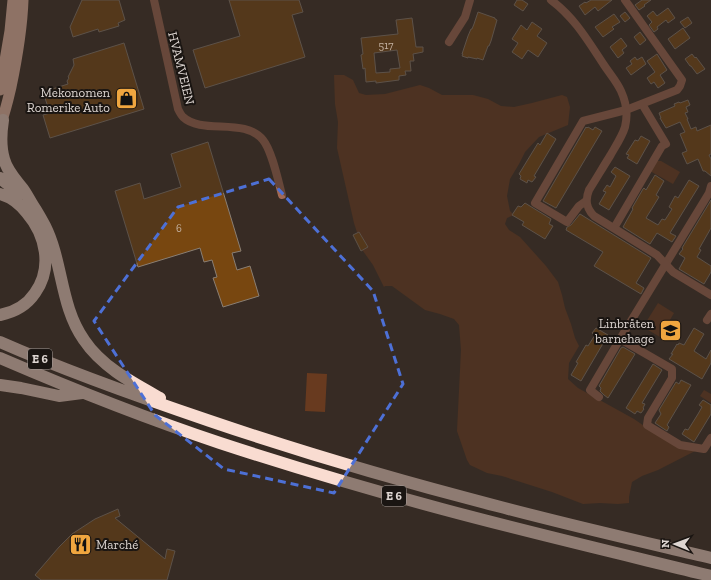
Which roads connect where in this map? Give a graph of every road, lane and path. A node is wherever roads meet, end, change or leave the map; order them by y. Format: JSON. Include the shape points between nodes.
{"nodes":[{"id":1,"x":13,"y":0,"type":"edge"},
{"id":2,"x":23,"y":0,"type":"edge"},
{"id":3,"x":154,"y":0,"type":"edge"},
{"id":4,"x":470,"y":0,"type":"edge"},
{"id":5,"x":551,"y":0,"type":"edge"},
{"id":6,"x":625,"y":0,"type":"edge"},
{"id":7,"x":449,"y":42,"type":"dead end"},
{"id":8,"x":0,"y":90,"type":"edge"},
{"id":9,"x":642,"y":104,"type":"junction"},
{"id":10,"x":626,"y":110,"type":"junction"},
{"id":11,"x":1,"y":123,"type":"edge"},
{"id":12,"x":0,"y":178,"type":"edge"},
{"id":13,"x":711,"y":186,"type":"edge"},
{"id":14,"x":0,"y":194,"type":"edge"},
{"id":15,"x":282,"y":195,"type":"dead end"},
{"id":16,"x":586,"y":201,"type":"junction"},
{"id":17,"x":36,"y":211,"type":"junction"},
{"id":18,"x":614,"y":228,"type":"junction"},
{"id":19,"x":666,"y":264,"type":"junction"},
{"id":20,"x":711,"y":295,"type":"edge"},
{"id":21,"x":0,"y":315,"type":"edge"},
{"id":22,"x":620,"y":339,"type":"junction"},
{"id":23,"x":0,"y":342,"type":"edge"},
{"id":24,"x":0,"y":358,"type":"edge"},
{"id":25,"x":0,"y":385,"type":"edge"},
{"id":26,"x":83,"y":393,"type":"junction"},
{"id":27,"x":599,"y":397,"type":"dead end"},
{"id":28,"x":187,"y":413,"type":"junction"},
{"id":29,"x":711,"y":438,"type":"edge"},
{"id":30,"x":711,"y":558,"type":"edge"},
{"id":31,"x":711,"y":576,"type":"edge"}],
"edges":[{"from":1,"to":8,"type":"highway"},
{"from":2,"to":11,"type":"highway","via":[[17,55]]},
{"from":3,"to":15,"type":"street","name":"HVAMVEIEN","via":[[178,109],[183,117],[205,125],[250,130],[258,134],[272,160]]},
{"from":4,"to":7,"type":"street","via":[[464,17]]},
{"from":5,"to":10,"type":"street","via":[[569,15],[579,28],[620,90]]},
{"from":6,"to":9,"type":"street","via":[[682,80],[676,90]]},
{"from":9,"to":10,"type":"street"},
{"from":9,"to":18,"type":"street","via":[[666,144],[662,146]]},
{"from":10,"to":16,"type":"street","via":[[622,134],[589,190]]},
{"from":10,"to":16,"type":"street","via":[[583,121],[535,203],[567,222]]},
{"from":11,"to":17,"type":"highway","via":[[4,160]]},
{"from":12,"to":17,"type":"highway"},
{"from":13,"to":19,"type":"street"},
{"from":14,"to":21,"type":"highway","via":[[14,200],[31,217],[42,239],[46,260],[42,282],[32,298],[13,312]]},
{"from":16,"to":18,"type":"street","via":[[594,216]]},
{"from":17,"to":28,"type":"highway","via":[[51,238],[68,307],[83,340],[111,368]]},
{"from":18,"to":19,"type":"street","via":[[657,255]]},
{"from":19,"to":20,"type":"street","via":[[673,272]]},
{"from":19,"to":22,"type":"street"},
{"from":22,"to":27,"type":"street","via":[[590,390]]},
{"from":22,"to":29,"type":"street","via":[[672,369],[672,378],[648,418],[647,425],[680,445],[704,449]]},
{"from":23,"to":28,"type":"highway","number":"E 6","via":[[94,381]]},
{"from":24,"to":26,"type":"highway","number":"E 6"},
{"from":25,"to":26,"type":"highway","number":"E 6","via":[[59,396]]},
{"from":26,"to":31,"type":"highway","number":"E 6","via":[[220,443],[365,488],[528,532]]},
{"from":28,"to":30,"type":"highway","number":"E 6","via":[[441,491]]}]}
